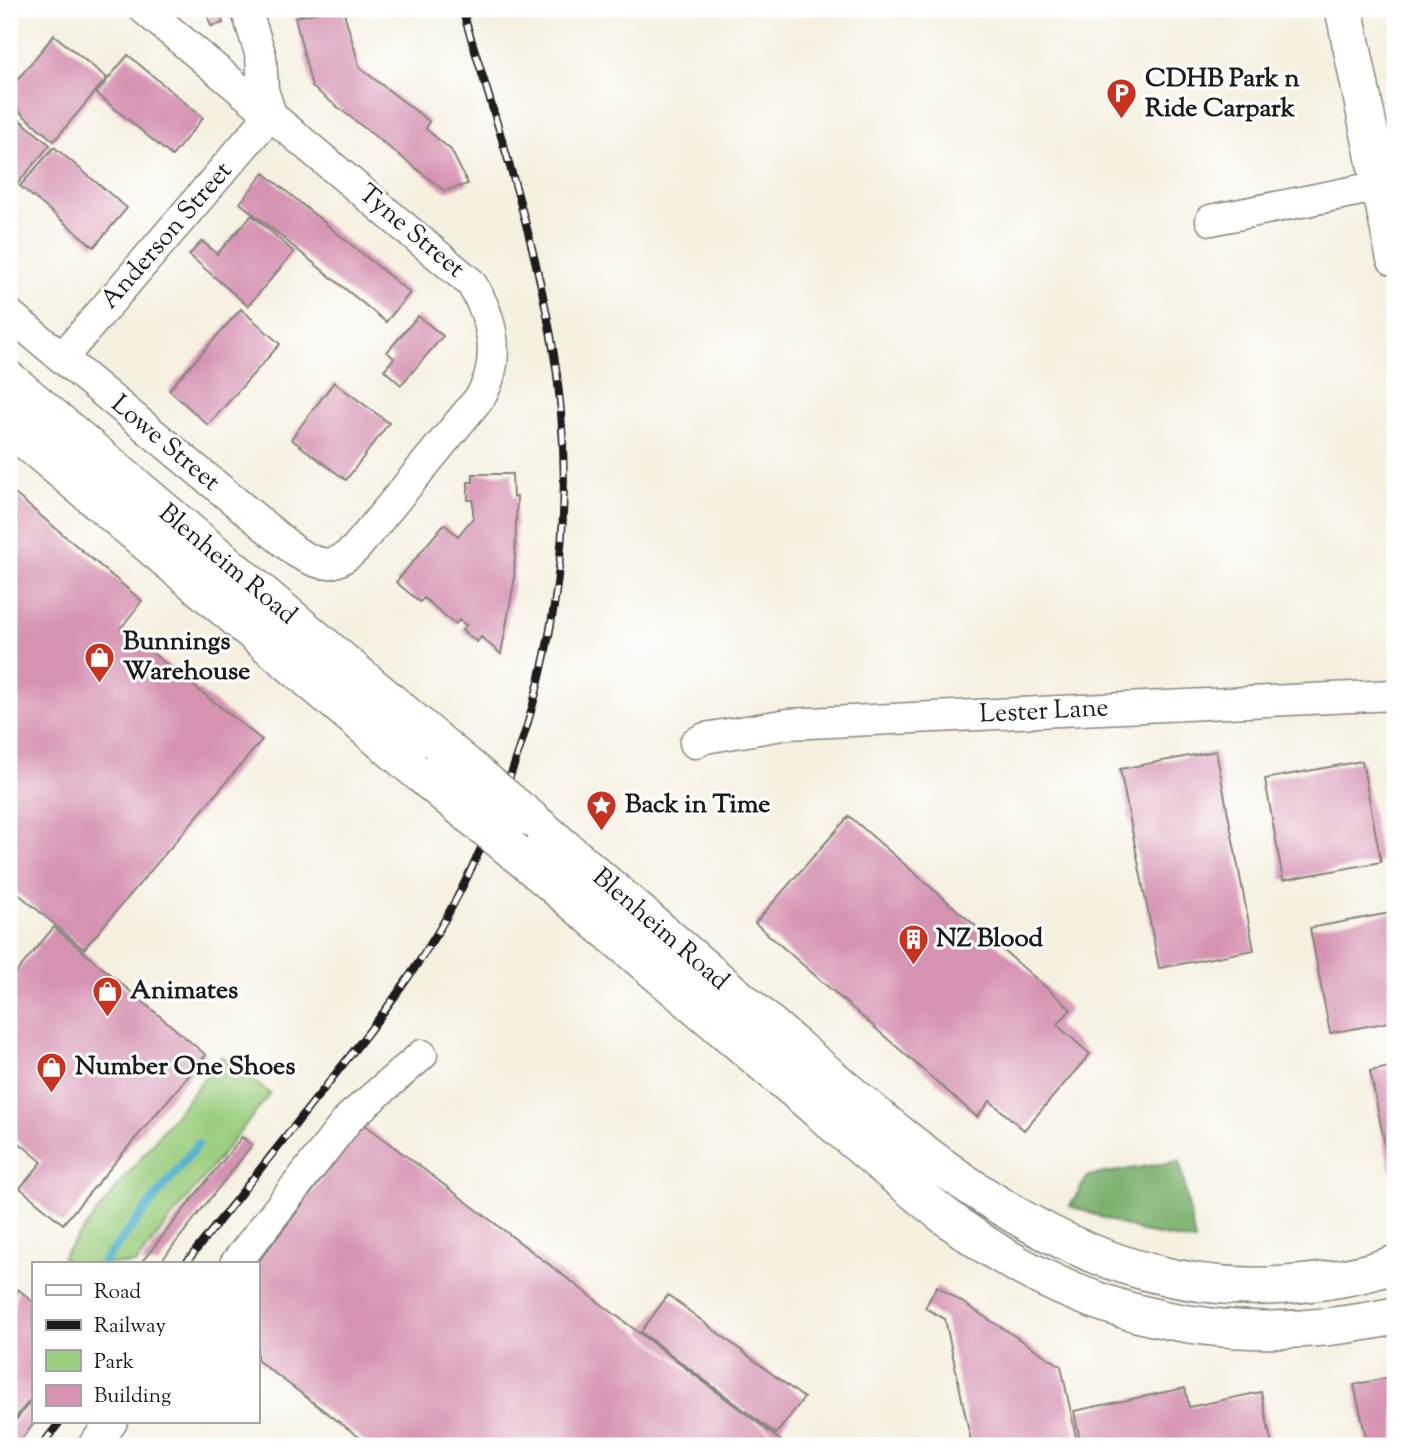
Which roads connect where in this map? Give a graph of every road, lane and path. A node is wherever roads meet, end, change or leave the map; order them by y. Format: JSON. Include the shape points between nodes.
{"nodes":[{"id":1,"x":144,"y":9,"type":"edge"},
{"id":2,"x":246,"y":9,"type":"edge"},
{"id":3,"x":1344,"y":9,"type":"edge"},
{"id":4,"x":271,"y":114,"type":"junction"},
{"id":5,"x":1381,"y":186,"type":"junction"},
{"id":6,"x":1211,"y":220,"type":"dead end"},
{"id":7,"x":1395,"y":257,"type":"edge"},
{"id":8,"x":9,"y":314,"type":"edge"},
{"id":9,"x":62,"y":358,"type":"junction"},
{"id":10,"x":9,"y":380,"type":"edge"},
{"id":11,"x":9,"y":426,"type":"edge"},
{"id":12,"x":326,"y":564,"type":"joint"},
{"id":13,"x":1395,"y":695,"type":"edge"},
{"id":14,"x":695,"y":743,"type":"dead end"},
{"id":15,"x":422,"y":1055,"type":"dead end"},
{"id":16,"x":1395,"y":1252,"type":"edge"},
{"id":17,"x":237,"y":1262,"type":"edge"},
{"id":18,"x":1395,"y":1264,"type":"edge"},
{"id":19,"x":1358,"y":1275,"type":"junction"},
{"id":20,"x":1395,"y":1316,"type":"edge"},
{"id":21,"x":110,"y":1424,"type":"edge"},
{"id":22,"x":93,"y":1446,"type":"edge"}],
"edges":[{"from":1,"to":4,"type":"street","name":"Tyne Street"},
{"from":2,"to":4,"type":"street","via":[[261,56],[263,90]]},
{"from":3,"to":5,"type":"main road"},
{"from":4,"to":9,"type":"street","name":"Anderson Street"},
{"from":4,"to":12,"type":"street","name":"Tyne Street","via":[[471,283],[485,310],[495,351],[481,396],[356,548],[343,559]]},
{"from":5,"to":6,"type":"street"},
{"from":5,"to":7,"type":"main road"},
{"from":8,"to":9,"type":"street","name":"Lowe Street"},
{"from":9,"to":12,"type":"street","name":"Lowe Street","via":[[296,552]]},
{"from":10,"to":19,"type":"main road","name":"Blenheim Road","bridge":true,"via":[[867,1108],[923,1154],[1012,1214],[1096,1256],[1182,1280],[1264,1287]]},
{"from":11,"to":20,"type":"main road","name":"Blenheim Road","bridge":true,"via":[[947,1218],[1031,1272],[1070,1291],[1145,1315],[1234,1331],[1318,1329]]},
{"from":13,"to":14,"type":"street","name":"Lester Lane","via":[[788,724]]},
{"from":15,"to":17,"type":"street","via":[[350,1117]]},
{"from":16,"to":19,"type":"main road"},
{"from":18,"to":19,"type":"main road","name":"Blenheim Road"},
{"from":21,"to":22,"type":"street"}]}
